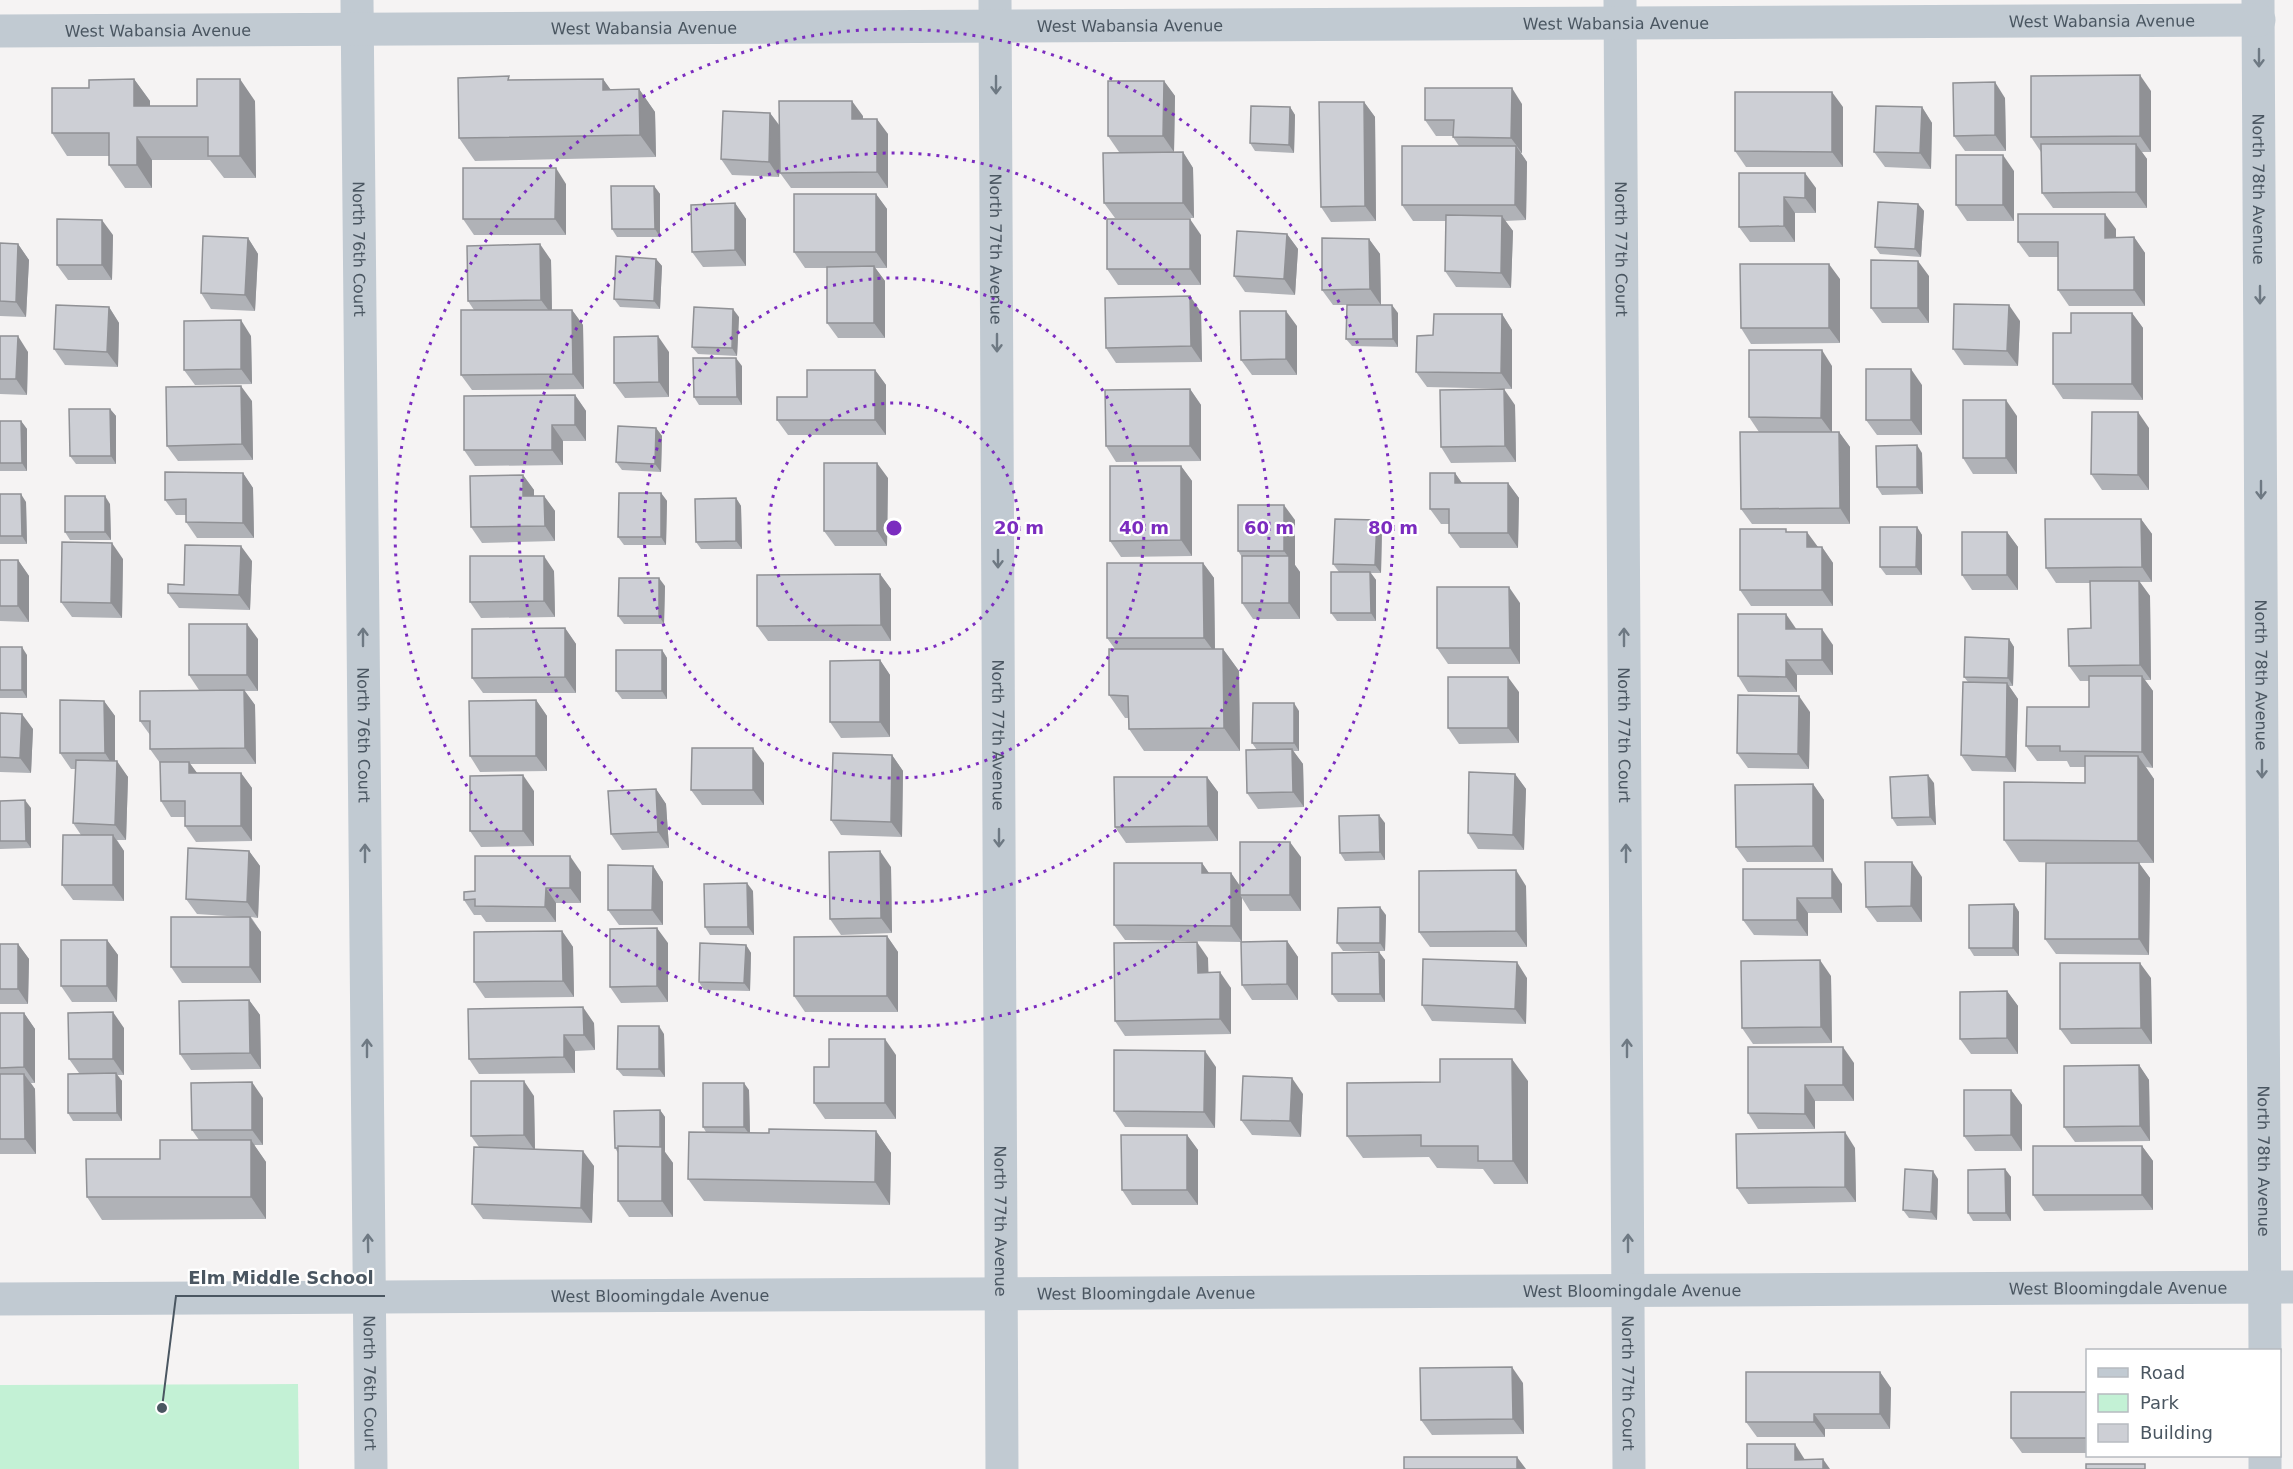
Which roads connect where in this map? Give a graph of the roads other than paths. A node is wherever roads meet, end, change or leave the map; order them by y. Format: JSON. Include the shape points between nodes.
{"nodes":[{"id":1,"x":2259,"y":10,"type":"edge"},
{"id":2,"x":1620,"y":12,"type":"edge"},
{"id":3,"x":995,"y":13,"type":"edge"},
{"id":4,"x":358,"y":15,"type":"edge"},
{"id":5,"x":0,"y":31,"type":"edge"},
{"id":6,"x":2279,"y":1287,"type":"edge"},
{"id":7,"x":1628,"y":1290,"type":"junction"},
{"id":8,"x":1001,"y":1294,"type":"junction"},
{"id":9,"x":369,"y":1297,"type":"junction"},
{"id":10,"x":0,"y":1299,"type":"edge"},
{"id":11,"x":2265,"y":1349,"type":"edge"},
{"id":12,"x":371,"y":1469,"type":"edge"},
{"id":13,"x":1002,"y":1469,"type":"edge"},
{"id":14,"x":1629,"y":1469,"type":"edge"}],
"edges":[{"from":1,"to":2,"type":"street","name":"West Wabansia Avenue"},
{"from":1,"to":6,"type":"street","name":"North 78th Avenue","one_way":true},
{"from":2,"to":3,"type":"street","name":"West Wabansia Avenue"},
{"from":7,"to":2,"type":"street","name":"North 77th Court","one_way":true},
{"from":3,"to":4,"type":"street","name":"West Wabansia Avenue"},
{"from":3,"to":8,"type":"street","name":"North 77th Avenue","one_way":true},
{"from":4,"to":5,"type":"street","name":"West Wabansia Avenue"},
{"from":9,"to":4,"type":"street","name":"North 76th Court","one_way":true},
{"from":6,"to":7,"type":"street","name":"West Bloomingdale Avenue"},
{"from":6,"to":11,"type":"street","name":"North 78th Avenue"},
{"from":7,"to":8,"type":"street","name":"West Bloomingdale Avenue"},
{"from":7,"to":14,"type":"street","name":"North 77th Court"},
{"from":8,"to":9,"type":"street","name":"West Bloomingdale Avenue"},
{"from":8,"to":13,"type":"street","name":"North 77th Avenue"},
{"from":9,"to":10,"type":"street","name":"West Bloomingdale Avenue"},
{"from":9,"to":12,"type":"street","name":"North 76th Court"}]}
